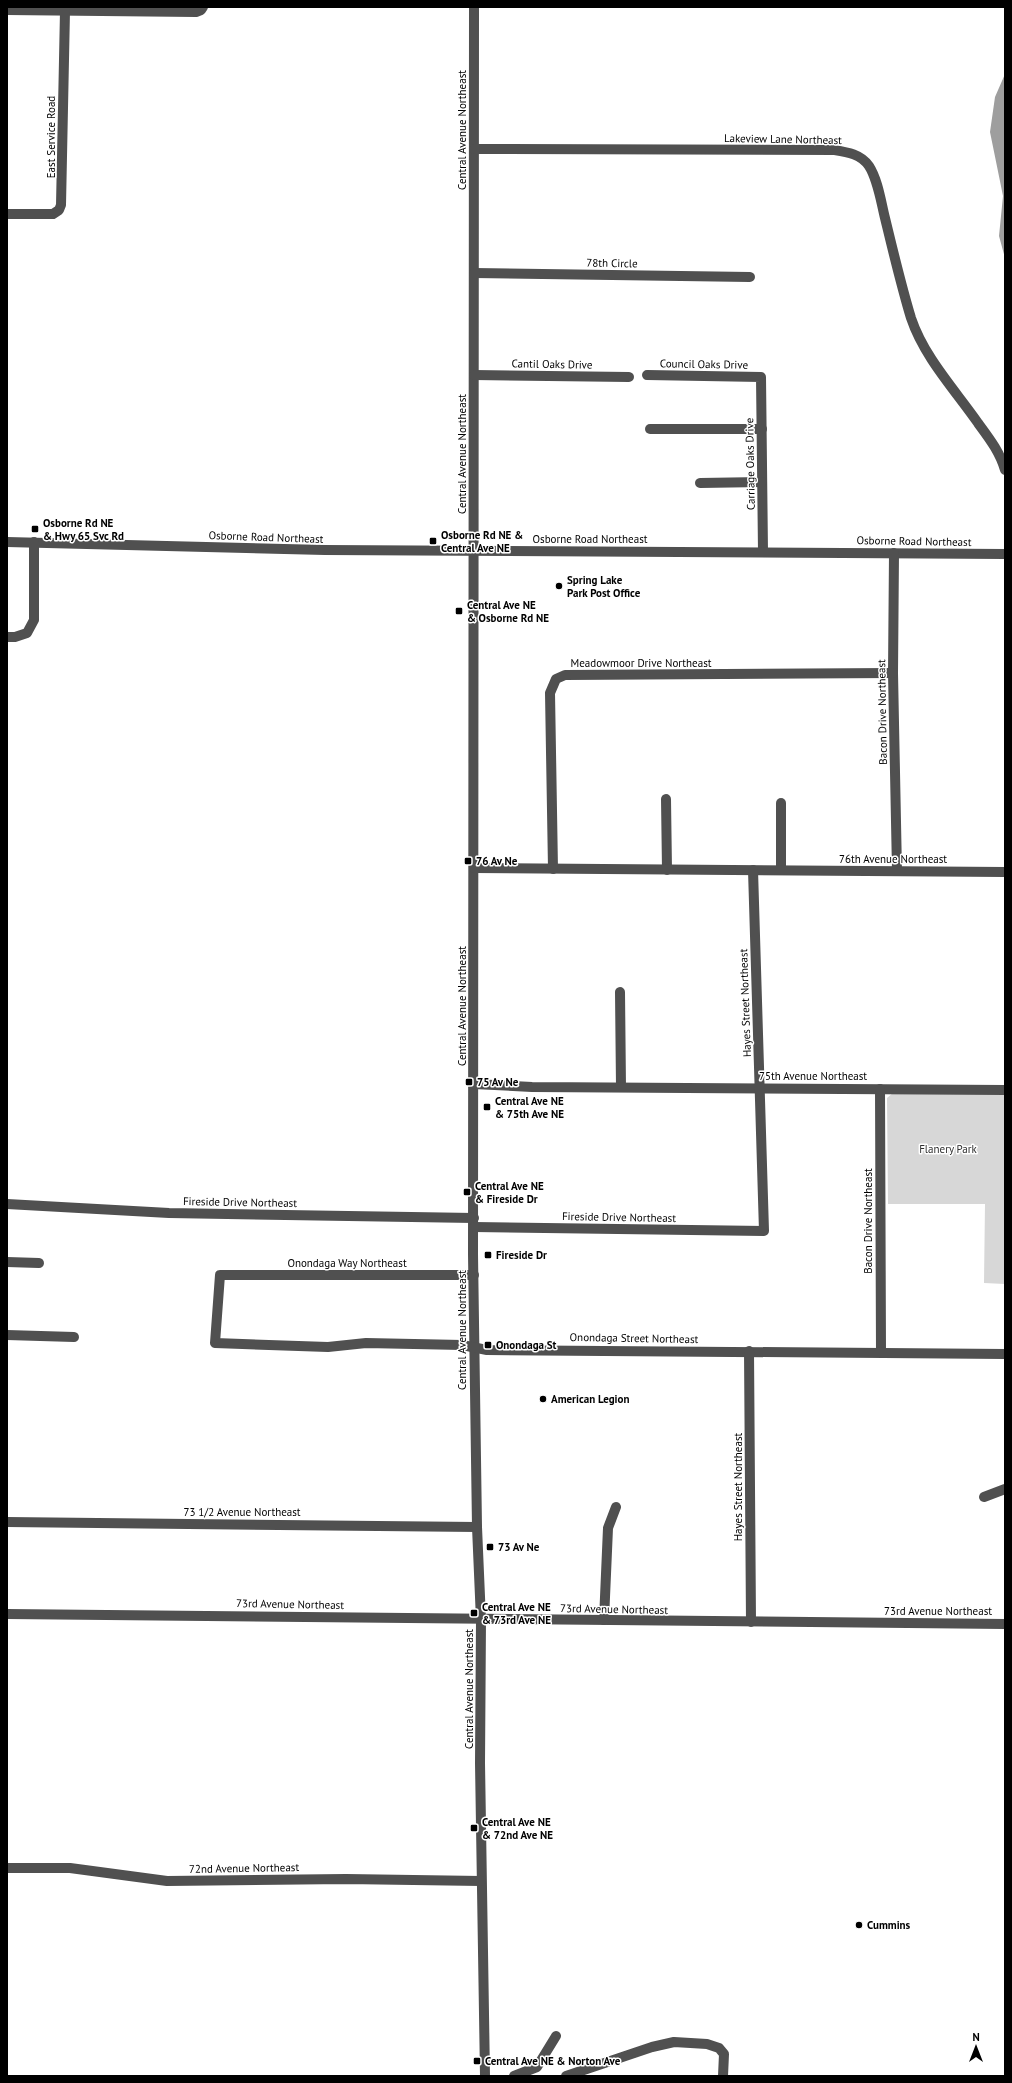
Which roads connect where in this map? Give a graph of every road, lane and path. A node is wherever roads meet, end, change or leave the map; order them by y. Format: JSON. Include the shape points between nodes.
{"nodes":[{"id":1,"x":474,"y":7,"type":"edge"},
{"id":2,"x":202,"y":9,"type":"edge"},
{"id":3,"x":7,"y":10,"type":"edge"},
{"id":4,"x":64,"y":11,"type":"junction"},
{"id":5,"x":474,"y":149,"type":"junction"},
{"id":6,"x":7,"y":214,"type":"edge"},
{"id":7,"x":474,"y":273,"type":"junction"},
{"id":8,"x":750,"y":277,"type":"dead end"},
{"id":9,"x":474,"y":375,"type":"junction"},
{"id":10,"x":648,"y":375,"type":"dead end"},
{"id":11,"x":630,"y":377,"type":"dead end"},
{"id":12,"x":761,"y":377,"type":"joint"},
{"id":13,"x":650,"y":429,"type":"dead end"},
{"id":14,"x":762,"y":429,"type":"junction"},
{"id":15,"x":1005,"y":470,"type":"edge"},
{"id":16,"x":762,"y":482,"type":"junction"},
{"id":17,"x":700,"y":483,"type":"dead end"},
{"id":18,"x":7,"y":542,"type":"edge"},
{"id":19,"x":34,"y":542,"type":"junction"},
{"id":20,"x":474,"y":550,"type":"junction"},
{"id":21,"x":763,"y":552,"type":"junction"},
{"id":22,"x":894,"y":553,"type":"junction"},
{"id":23,"x":1005,"y":554,"type":"edge"},
{"id":24,"x":7,"y":637,"type":"edge"},
{"id":25,"x":893,"y":673,"type":"junction"},
{"id":26,"x":666,"y":799,"type":"dead end"},
{"id":27,"x":781,"y":803,"type":"dead end"},
{"id":28,"x":474,"y":868,"type":"junction"},
{"id":29,"x":553,"y":869,"type":"junction"},
{"id":30,"x":667,"y":870,"type":"junction"},
{"id":31,"x":753,"y":870,"type":"junction"},
{"id":32,"x":781,"y":870,"type":"junction"},
{"id":33,"x":897,"y":871,"type":"junction"},
{"id":34,"x":1005,"y":872,"type":"edge"},
{"id":35,"x":620,"y":992,"type":"dead end"},
{"id":36,"x":474,"y":1084,"type":"junction"},
{"id":37,"x":621,"y":1087,"type":"junction"},
{"id":38,"x":760,"y":1088,"type":"junction"},
{"id":39,"x":880,"y":1089,"type":"junction"},
{"id":40,"x":1005,"y":1090,"type":"edge"},
{"id":41,"x":7,"y":1204,"type":"edge"},
{"id":42,"x":474,"y":1222,"type":"junction"},
{"id":43,"x":764,"y":1231,"type":"joint"},
{"id":44,"x":7,"y":1262,"type":"edge"},
{"id":45,"x":39,"y":1263,"type":"dead end"},
{"id":46,"x":474,"y":1275,"type":"junction"},
{"id":47,"x":7,"y":1336,"type":"edge"},
{"id":48,"x":74,"y":1337,"type":"dead end"},
{"id":49,"x":215,"y":1343,"type":"joint"},
{"id":50,"x":475,"y":1347,"type":"junction"},
{"id":51,"x":749,"y":1351,"type":"junction"},
{"id":52,"x":881,"y":1353,"type":"junction"},
{"id":53,"x":1005,"y":1354,"type":"edge"},
{"id":54,"x":1005,"y":1489,"type":"edge"},
{"id":55,"x":984,"y":1497,"type":"dead end"},
{"id":56,"x":616,"y":1507,"type":"dead end"},
{"id":57,"x":7,"y":1522,"type":"edge"},
{"id":58,"x":477,"y":1527,"type":"junction"},
{"id":59,"x":7,"y":1614,"type":"edge"},
{"id":60,"x":481,"y":1620,"type":"junction"},
{"id":61,"x":604,"y":1620,"type":"junction"},
{"id":62,"x":750,"y":1622,"type":"junction"},
{"id":63,"x":1005,"y":1624,"type":"edge"},
{"id":64,"x":7,"y":1868,"type":"edge"},
{"id":65,"x":481,"y":1881,"type":"junction"},
{"id":66,"x":556,"y":2036,"type":"dead end"},
{"id":67,"x":485,"y":2076,"type":"edge"},
{"id":68,"x":514,"y":2076,"type":"edge"},
{"id":69,"x":566,"y":2076,"type":"edge"},
{"id":70,"x":723,"y":2076,"type":"edge"}],
"edges":[{"from":1,"to":5,"type":"street","name":"Central Avenue Northeast"},
{"from":2,"to":4,"type":"street","via":[[196,12]]},
{"from":3,"to":4,"type":"street"},
{"from":4,"to":6,"type":"street","name":"East Service Road","via":[[61,205],[53,214]]},
{"from":5,"to":7,"type":"street","name":"Central Avenue Northeast"},
{"from":5,"to":15,"type":"street","name":"Lakeview Lane Northeast","via":[[834,150],[850,152],[861,158],[869,166],[877,185],[905,297],[920,338],[938,368],[990,440]]},
{"from":7,"to":8,"type":"street","name":"78th Circle"},
{"from":7,"to":9,"type":"street","name":"Central Avenue Northeast"},
{"from":9,"to":11,"type":"street","name":"Cantil Oaks Drive"},
{"from":9,"to":20,"type":"street","name":"Central Avenue Northeast"},
{"from":10,"to":12,"type":"street","name":"Council Oaks Drive"},
{"from":12,"to":14,"type":"street","name":"Carriage Oaks Drive"},
{"from":13,"to":14,"type":"street"},
{"from":14,"to":16,"type":"street","name":"Carriage Oaks Drive"},
{"from":16,"to":17,"type":"street"},
{"from":16,"to":21,"type":"street","name":"Carriage Oaks Drive"},
{"from":18,"to":19,"type":"street","name":"Osborne Road Northeast"},
{"from":19,"to":20,"type":"street","name":"Osborne Road Northeast","via":[[325,550]]},
{"from":19,"to":24,"type":"street","via":[[34,620],[27,633]]},
{"from":20,"to":21,"type":"street","name":"Osborne Road Northeast"},
{"from":20,"to":28,"type":"street","name":"Central Avenue Northeast"},
{"from":21,"to":22,"type":"street","name":"Osborne Road Northeast"},
{"from":22,"to":23,"type":"street","name":"Osborne Road Northeast"},
{"from":22,"to":25,"type":"street","name":"Bacon Drive Northeast"},
{"from":25,"to":29,"type":"street","name":"Meadowmoor Drive Northeast","via":[[565,675],[556,679],[550,693]]},
{"from":25,"to":33,"type":"street","name":"Bacon Drive Northeast"},
{"from":26,"to":30,"type":"street"},
{"from":27,"to":32,"type":"street"},
{"from":28,"to":29,"type":"street","name":"76th Avenue Northeast"},
{"from":28,"to":36,"type":"street","name":"Central Avenue Northeast"},
{"from":29,"to":30,"type":"street","name":"76th Avenue Northeast"},
{"from":30,"to":31,"type":"street","name":"76th Avenue Northeast"},
{"from":31,"to":32,"type":"street","name":"76th Avenue Northeast"},
{"from":31,"to":38,"type":"street","name":"Hayes Street Northeast"},
{"from":32,"to":33,"type":"street","name":"76th Avenue Northeast"},
{"from":33,"to":34,"type":"street","name":"76th Avenue Northeast"},
{"from":35,"to":37,"type":"street"},
{"from":36,"to":37,"type":"street","name":"75th Avenue Northeast"},
{"from":36,"to":42,"type":"street","name":"Central Avenue Northeast"},
{"from":37,"to":38,"type":"street","name":"75th Avenue Northeast"},
{"from":38,"to":39,"type":"street","name":"75th Avenue Northeast"},
{"from":38,"to":43,"type":"street","name":"Hayes Street Northeast"},
{"from":39,"to":40,"type":"street","name":"75th Avenue Northeast"},
{"from":39,"to":52,"type":"street","name":"Bacon Drive Northeast"},
{"from":41,"to":42,"type":"street","name":"Fireside Drive Northeast","via":[[168,1213]]},
{"from":42,"to":43,"type":"street","name":"Fireside Drive Northeast"},
{"from":42,"to":46,"type":"street","name":"Central Avenue Northeast"},
{"from":44,"to":45,"type":"street"},
{"from":46,"to":49,"type":"street","name":"Onondaga Way Northeast","via":[[220,1275]]},
{"from":46,"to":50,"type":"street","name":"Central Avenue Northeast"},
{"from":47,"to":48,"type":"street"},
{"from":49,"to":50,"type":"street","name":"Onondaga Street Northeast","via":[[328,1347],[374,1343]]},
{"from":50,"to":51,"type":"street","name":"Onondaga Street Northeast","via":[[487,1350]]},
{"from":50,"to":58,"type":"street","name":"Central Avenue Northeast"},
{"from":51,"to":52,"type":"street","name":"Onondaga Street Northeast"},
{"from":51,"to":62,"type":"street","name":"Hayes Street Northeast"},
{"from":52,"to":53,"type":"street","name":"Onondaga Street Northeast"},
{"from":54,"to":55,"type":"street"},
{"from":56,"to":61,"type":"street","via":[[608,1528]]},
{"from":57,"to":58,"type":"street","name":"73 1/2 Avenue Northeast"},
{"from":58,"to":60,"type":"street","name":"Central Avenue Northeast"},
{"from":59,"to":60,"type":"street","name":"73rd Avenue Northeast","via":[[328,1616]]},
{"from":60,"to":61,"type":"street","name":"73rd Avenue Northeast"},
{"from":60,"to":65,"type":"street","name":"Central Avenue Northeast"},
{"from":61,"to":62,"type":"street","name":"73rd Avenue Northeast"},
{"from":62,"to":63,"type":"street","name":"73rd Avenue Northeast"},
{"from":64,"to":65,"type":"street","name":"72nd Avenue Northeast","via":[[70,1868],[168,1881]]},
{"from":65,"to":67,"type":"street","name":"Central Avenue Northeast"},
{"from":66,"to":68,"type":"street","via":[[537,2067]]},
{"from":69,"to":70,"type":"street","via":[[674,2042],[707,2044],[719,2048],[724,2054]]}]}
